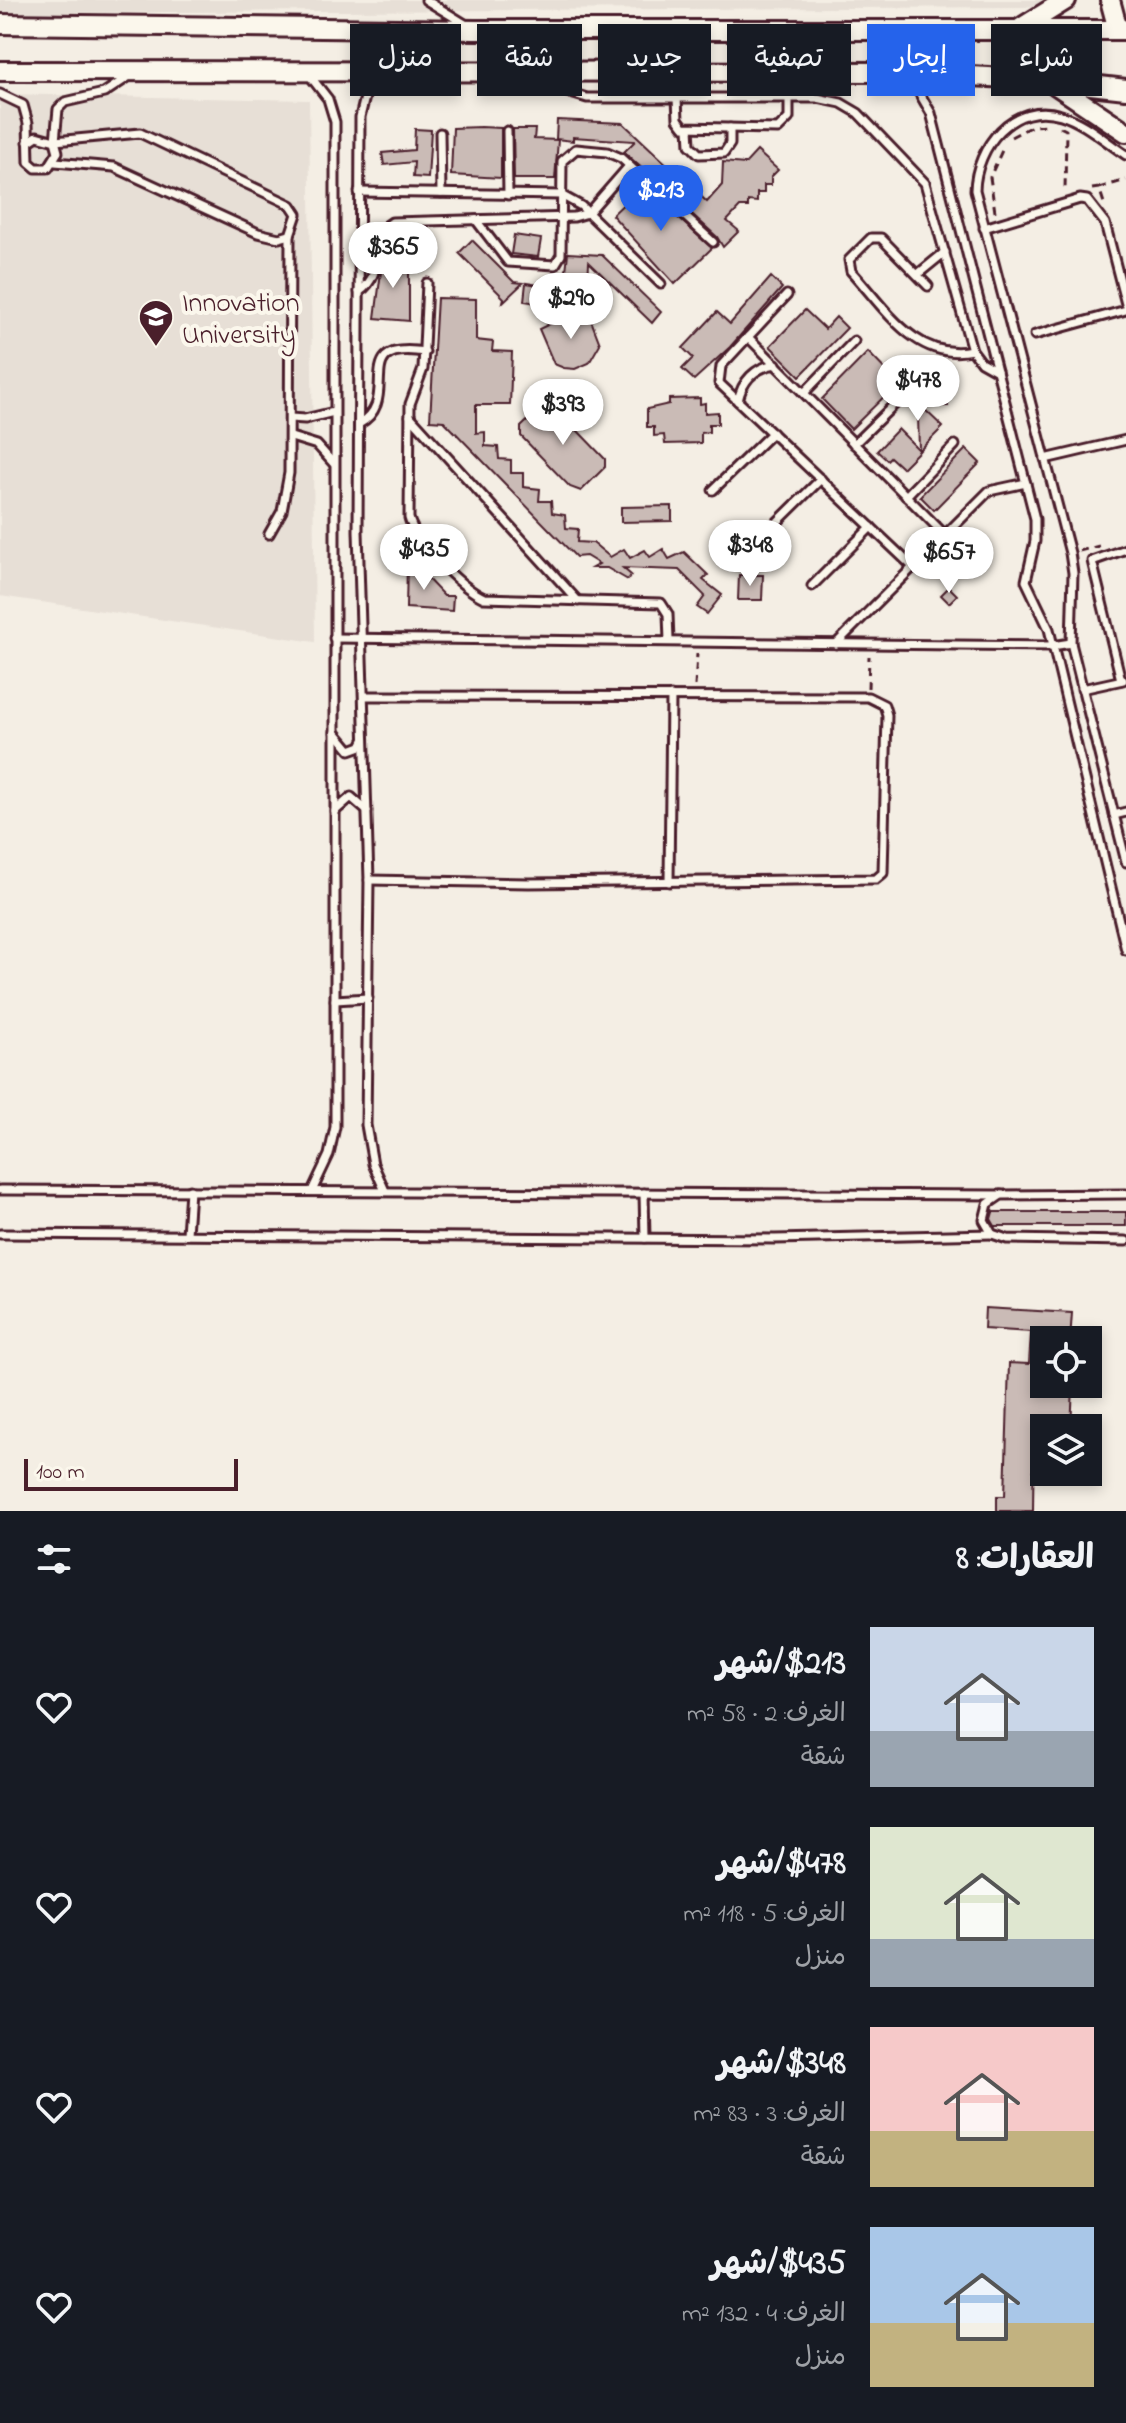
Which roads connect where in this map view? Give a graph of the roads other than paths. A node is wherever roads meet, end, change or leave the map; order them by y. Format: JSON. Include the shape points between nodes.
{"nodes":[{"id":1,"x":426,"y":0,"type":"edge"},
{"id":2,"x":1066,"y":0,"type":"edge"},
{"id":3,"x":1110,"y":0,"type":"edge"},
{"id":4,"x":0,"y":24,"type":"edge"},
{"id":5,"x":1027,"y":24,"type":"edge"},
{"id":6,"x":991,"y":29,"type":"edge"},
{"id":7,"x":475,"y":30,"type":"junction"},
{"id":8,"x":1102,"y":30,"type":"edge"},
{"id":9,"x":1122,"y":30,"type":"edge"},
{"id":10,"x":0,"y":71,"type":"edge"},
{"id":11,"x":136,"y":71,"type":"junction"},
{"id":12,"x":306,"y":71,"type":"junction"},
{"id":13,"x":350,"y":72,"type":"edge"},
{"id":14,"x":582,"y":72,"type":"edge"},
{"id":15,"x":867,"y":72,"type":"edge"},
{"id":16,"x":1102,"y":86,"type":"edge"},
{"id":17,"x":1126,"y":89,"type":"edge"},
{"id":18,"x":0,"y":94,"type":"edge"},
{"id":19,"x":365,"y":96,"type":"edge"},
{"id":20,"x":575,"y":96,"type":"edge"},
{"id":21,"x":921,"y":96,"type":"edge"},
{"id":22,"x":1073,"y":96,"type":"edge"},
{"id":23,"x":677,"y":98,"type":"junction"},
{"id":24,"x":789,"y":98,"type":"junction"},
{"id":25,"x":689,"y":128,"type":"junction"},
{"id":26,"x":730,"y":128,"type":"junction"},
{"id":27,"x":507,"y":131,"type":"dead end"},
{"id":28,"x":1126,"y":132,"type":"edge"},
{"id":29,"x":440,"y":133,"type":"dead end"},
{"id":30,"x":55,"y":141,"type":"junction"},
{"id":31,"x":28,"y":142,"type":"junction"},
{"id":32,"x":1126,"y":155,"type":"edge"},
{"id":33,"x":55,"y":162,"type":"junction"},
{"id":34,"x":629,"y":166,"type":"junction"},
{"id":35,"x":359,"y":192,"type":"junction"},
{"id":36,"x":441,"y":193,"type":"junction"},
{"id":37,"x":508,"y":195,"type":"junction"},
{"id":38,"x":561,"y":195,"type":"junction"},
{"id":39,"x":588,"y":213,"type":"junction"},
{"id":40,"x":476,"y":220,"type":"junction"},
{"id":41,"x":561,"y":220,"type":"junction"},
{"id":42,"x":984,"y":228,"type":"junction"},
{"id":43,"x":290,"y":235,"type":"junction"},
{"id":44,"x":713,"y":242,"type":"dead end"},
{"id":45,"x":945,"y":252,"type":"junction"},
{"id":46,"x":918,"y":274,"type":"junction"},
{"id":47,"x":427,"y":283,"type":"dead end"},
{"id":48,"x":661,"y":284,"type":"dead end"},
{"id":49,"x":928,"y":286,"type":"dead end"},
{"id":50,"x":359,"y":292,"type":"junction"},
{"id":51,"x":787,"y":295,"type":"dead end"},
{"id":52,"x":1126,"y":304,"type":"edge"},
{"id":53,"x":1126,"y":310,"type":"edge"},
{"id":54,"x":1035,"y":335,"type":"dead end"},
{"id":55,"x":748,"y":337,"type":"junction"},
{"id":56,"x":854,"y":341,"type":"dead end"},
{"id":57,"x":972,"y":350,"type":"junction"},
{"id":58,"x":425,"y":352,"type":"junction"},
{"id":59,"x":776,"y":364,"type":"junction"},
{"id":60,"x":997,"y":371,"type":"junction"},
{"id":61,"x":907,"y":392,"type":"dead end"},
{"id":62,"x":804,"y":393,"type":"junction"},
{"id":63,"x":738,"y":401,"type":"junction"},
{"id":64,"x":334,"y":412,"type":"junction"},
{"id":65,"x":410,"y":416,"type":"junction"},
{"id":66,"x":290,"y":418,"type":"junction"},
{"id":67,"x":359,"y":424,"type":"junction"},
{"id":68,"x":772,"y":433,"type":"junction"},
{"id":69,"x":291,"y":437,"type":"junction"},
{"id":70,"x":1126,"y":440,"type":"edge"},
{"id":71,"x":854,"y":444,"type":"junction"},
{"id":72,"x":955,"y":445,"type":"dead end"},
{"id":73,"x":1045,"y":459,"type":"junction"},
{"id":74,"x":334,"y":464,"type":"junction"},
{"id":75,"x":821,"y":479,"type":"junction"},
{"id":76,"x":1026,"y":483,"type":"junction"},
{"id":77,"x":713,"y":490,"type":"dead end"},
{"id":78,"x":906,"y":496,"type":"junction"},
{"id":79,"x":871,"y":527,"type":"junction"},
{"id":80,"x":269,"y":534,"type":"dead end"},
{"id":81,"x":945,"y":535,"type":"junction"},
{"id":82,"x":761,"y":538,"type":"dead end"},
{"id":83,"x":1126,"y":549,"type":"edge"},
{"id":84,"x":913,"y":567,"type":"junction"},
{"id":85,"x":812,"y":586,"type":"dead end"},
{"id":86,"x":578,"y":601,"type":"junction"},
{"id":87,"x":334,"y":638,"type":"junction"},
{"id":88,"x":363,"y":638,"type":"junction"},
{"id":89,"x":669,"y":641,"type":"junction"},
{"id":90,"x":1071,"y":643,"type":"junction"},
{"id":91,"x":836,"y":644,"type":"junction"},
{"id":92,"x":1052,"y":646,"type":"junction"},
{"id":93,"x":1124,"y":679,"type":"edge"},
{"id":94,"x":1082,"y":689,"type":"junction"},
{"id":95,"x":366,"y":696,"type":"junction"},
{"id":96,"x":671,"y":696,"type":"junction"},
{"id":97,"x":334,"y":730,"type":"junction"},
{"id":98,"x":366,"y":735,"type":"junction"},
{"id":99,"x":334,"y":812,"type":"junction"},
{"id":100,"x":1126,"y":812,"type":"edge"},
{"id":101,"x":368,"y":813,"type":"junction"},
{"id":102,"x":1114,"y":815,"type":"junction"},
{"id":103,"x":1126,"y":862,"type":"edge"},
{"id":104,"x":369,"y":880,"type":"junction"},
{"id":105,"x":669,"y":882,"type":"junction"},
{"id":106,"x":1126,"y":950,"type":"edge"},
{"id":107,"x":368,"y":998,"type":"junction"},
{"id":108,"x":335,"y":1000,"type":"junction"},
{"id":109,"x":0,"y":1190,"type":"edge"},
{"id":110,"x":190,"y":1190,"type":"junction"},
{"id":111,"x":312,"y":1191,"type":"junction"},
{"id":112,"x":385,"y":1191,"type":"junction"},
{"id":113,"x":644,"y":1193,"type":"junction"},
{"id":114,"x":1126,"y":1194,"type":"edge"},
{"id":115,"x":1001,"y":1195,"type":"junction"},
{"id":116,"x":0,"y":1234,"type":"edge"},
{"id":117,"x":187,"y":1234,"type":"junction"},
{"id":118,"x":992,"y":1234,"type":"junction"},
{"id":119,"x":645,"y":1238,"type":"junction"},
{"id":120,"x":1126,"y":1241,"type":"edge"}],
"edges":[{"from":1,"to":7,"type":"lane"},
{"from":2,"to":5,"type":"street"},
{"from":3,"to":9,"type":"street"},
{"from":4,"to":7,"type":"street"},
{"from":6,"to":7,"type":"street"},
{"from":8,"to":9,"type":"street"},
{"from":10,"to":11,"type":"street"},
{"from":11,"to":12,"type":"street"},
{"from":11,"to":30,"type":"lane","via":[[104,93],[65,102],[58,109]]},
{"from":12,"to":13,"type":"street"},
{"from":12,"to":64,"type":"lane","via":[[322,89],[335,122]]},
{"from":14,"to":15,"type":"street"},
{"from":16,"to":17,"type":"street"},
{"from":18,"to":31,"type":"lane","via":[[23,105]]},
{"from":19,"to":35,"type":"lane"},
{"from":20,"to":23,"type":"lane"},
{"from":21,"to":60,"type":"lane","via":[[931,113]]},
{"from":22,"to":28,"type":"street"},
{"from":23,"to":24,"type":"lane"},
{"from":23,"to":25,"type":"lane","via":[[678,119]]},
{"from":24,"to":26,"type":"lane","via":[[789,118],[782,127]]},
{"from":24,"to":45,"type":"lane","via":[[829,99],[858,113],[925,183]]},
{"from":25,"to":26,"type":"lane"},
{"from":25,"to":26,"type":"lane","via":[[690,145],[699,154],[724,153]]},
{"from":27,"to":37,"type":"lane"},
{"from":29,"to":36,"type":"lane"},
{"from":30,"to":31,"type":"lane","via":[[37,136]]},
{"from":30,"to":33,"type":"lane"},
{"from":30,"to":43,"type":"lane","via":[[140,133],[291,205],[297,214]]},
{"from":31,"to":33,"type":"lane","via":[[29,162],[36,168]]},
{"from":32,"to":42,"type":"lane","via":[[1065,116],[1039,113],[1016,120],[996,134],[982,154],[976,178]]},
{"from":33,"to":43,"type":"lane","via":[[114,167],[258,233]]},
{"from":34,"to":38,"type":"lane","via":[[607,152],[571,151],[562,161]]},
{"from":34,"to":39,"type":"lane"},
{"from":34,"to":44,"type":"lane"},
{"from":35,"to":36,"type":"lane"},
{"from":35,"to":50,"type":"lane"},
{"from":36,"to":37,"type":"lane"},
{"from":37,"to":38,"type":"lane"},
{"from":38,"to":39,"type":"lane"},
{"from":38,"to":41,"type":"lane"},
{"from":39,"to":41,"type":"lane"},
{"from":39,"to":48,"type":"lane"},
{"from":40,"to":41,"type":"lane"},
{"from":40,"to":41,"type":"lane","via":[[504,259],[519,266],[558,263]]},
{"from":40,"to":50,"type":"lane","via":[[387,224],[380,234],[374,275]]},
{"from":42,"to":52,"type":"lane","via":[[1087,200],[1105,223]]},
{"from":42,"to":73,"type":"lane"},
{"from":43,"to":66,"type":"lane"},
{"from":45,"to":46,"type":"lane"},
{"from":45,"to":57,"type":"lane"},
{"from":46,"to":49,"type":"lane"},
{"from":46,"to":57,"type":"lane","via":[[881,238],[871,238],[848,263],[918,343],[941,351]]},
{"from":47,"to":58,"type":"lane"},
{"from":50,"to":67,"type":"lane"},
{"from":51,"to":55,"type":"lane"},
{"from":53,"to":54,"type":"lane"},
{"from":55,"to":59,"type":"lane"},
{"from":55,"to":63,"type":"lane","via":[[717,374]]},
{"from":56,"to":62,"type":"lane"},
{"from":57,"to":60,"type":"lane"},
{"from":58,"to":65,"type":"lane"},
{"from":58,"to":67,"type":"lane","via":[[401,348],[386,355],[377,404]]},
{"from":59,"to":62,"type":"lane"},
{"from":59,"to":63,"type":"lane","via":[[747,379]]},
{"from":60,"to":76,"type":"lane"},
{"from":61,"to":71,"type":"lane"},
{"from":62,"to":71,"type":"lane"},
{"from":63,"to":68,"type":"lane"},
{"from":64,"to":66,"type":"lane"},
{"from":64,"to":74,"type":"lane"},
{"from":65,"to":86,"type":"lane"},
{"from":65,"to":86,"type":"lane","via":[[409,512],[416,535],[464,585],[484,598]]},
{"from":66,"to":69,"type":"lane"},
{"from":67,"to":88,"type":"lane"},
{"from":68,"to":75,"type":"lane"},
{"from":68,"to":77,"type":"lane"},
{"from":69,"to":74,"type":"lane","via":[[317,445]]},
{"from":69,"to":80,"type":"lane","via":[[282,511]]},
{"from":70,"to":73,"type":"lane"},
{"from":71,"to":78,"type":"lane"},
{"from":72,"to":78,"type":"lane"},
{"from":73,"to":90,"type":"lane","via":[[1072,563]]},
{"from":74,"to":87,"type":"lane"},
{"from":75,"to":79,"type":"lane"},
{"from":75,"to":82,"type":"lane"},
{"from":76,"to":81,"type":"lane","via":[[989,491]]},
{"from":76,"to":92,"type":"lane","via":[[1036,530],[1026,581]]},
{"from":78,"to":81,"type":"lane"},
{"from":79,"to":84,"type":"lane"},
{"from":79,"to":85,"type":"lane"},
{"from":81,"to":84,"type":"lane"},
{"from":83,"to":93,"type":"lane","via":[[1092,561]]},
{"from":84,"to":91,"type":"lane"},
{"from":86,"to":89,"type":"lane","via":[[661,603],[667,610]]},
{"from":87,"to":88,"type":"lane"},
{"from":87,"to":97,"type":"lane"},
{"from":88,"to":89,"type":"lane"},
{"from":88,"to":95,"type":"lane"},
{"from":89,"to":91,"type":"lane"},
{"from":90,"to":92,"type":"lane"},
{"from":90,"to":94,"type":"lane"},
{"from":91,"to":92,"type":"lane"},
{"from":92,"to":106,"type":"lane"},
{"from":93,"to":94,"type":"lane"},
{"from":94,"to":102,"type":"lane"},
{"from":95,"to":96,"type":"lane"},
{"from":95,"to":98,"type":"lane"},
{"from":96,"to":105,"type":"lane"},
{"from":96,"to":105,"type":"lane","via":[[868,697],[884,705],[887,715],[883,873],[867,881]]},
{"from":97,"to":98,"type":"lane","via":[[350,750],[361,746]]},
{"from":97,"to":99,"type":"lane"},
{"from":98,"to":101,"type":"lane"},
{"from":99,"to":101,"type":"lane","via":[[351,797]]},
{"from":99,"to":108,"type":"lane"},
{"from":100,"to":102,"type":"lane"},
{"from":101,"to":104,"type":"lane"},
{"from":102,"to":103,"type":"lane"},
{"from":104,"to":105,"type":"lane"},
{"from":104,"to":107,"type":"lane"},
{"from":107,"to":108,"type":"lane"},
{"from":107,"to":112,"type":"lane","via":[[367,1137]]},
{"from":108,"to":111,"type":"lane","via":[[335,1127]]},
{"from":109,"to":110,"type":"lane"},
{"from":110,"to":111,"type":"lane"},
{"from":110,"to":117,"type":"lane"},
{"from":111,"to":112,"type":"lane"},
{"from":112,"to":113,"type":"lane"},
{"from":113,"to":115,"type":"lane"},
{"from":113,"to":119,"type":"lane"},
{"from":114,"to":115,"type":"lane"},
{"from":115,"to":118,"type":"lane","via":[[984,1211]]},
{"from":116,"to":117,"type":"lane"},
{"from":117,"to":119,"type":"lane"},
{"from":118,"to":119,"type":"lane"},
{"from":118,"to":120,"type":"lane","via":[[1007,1239]]}]}
